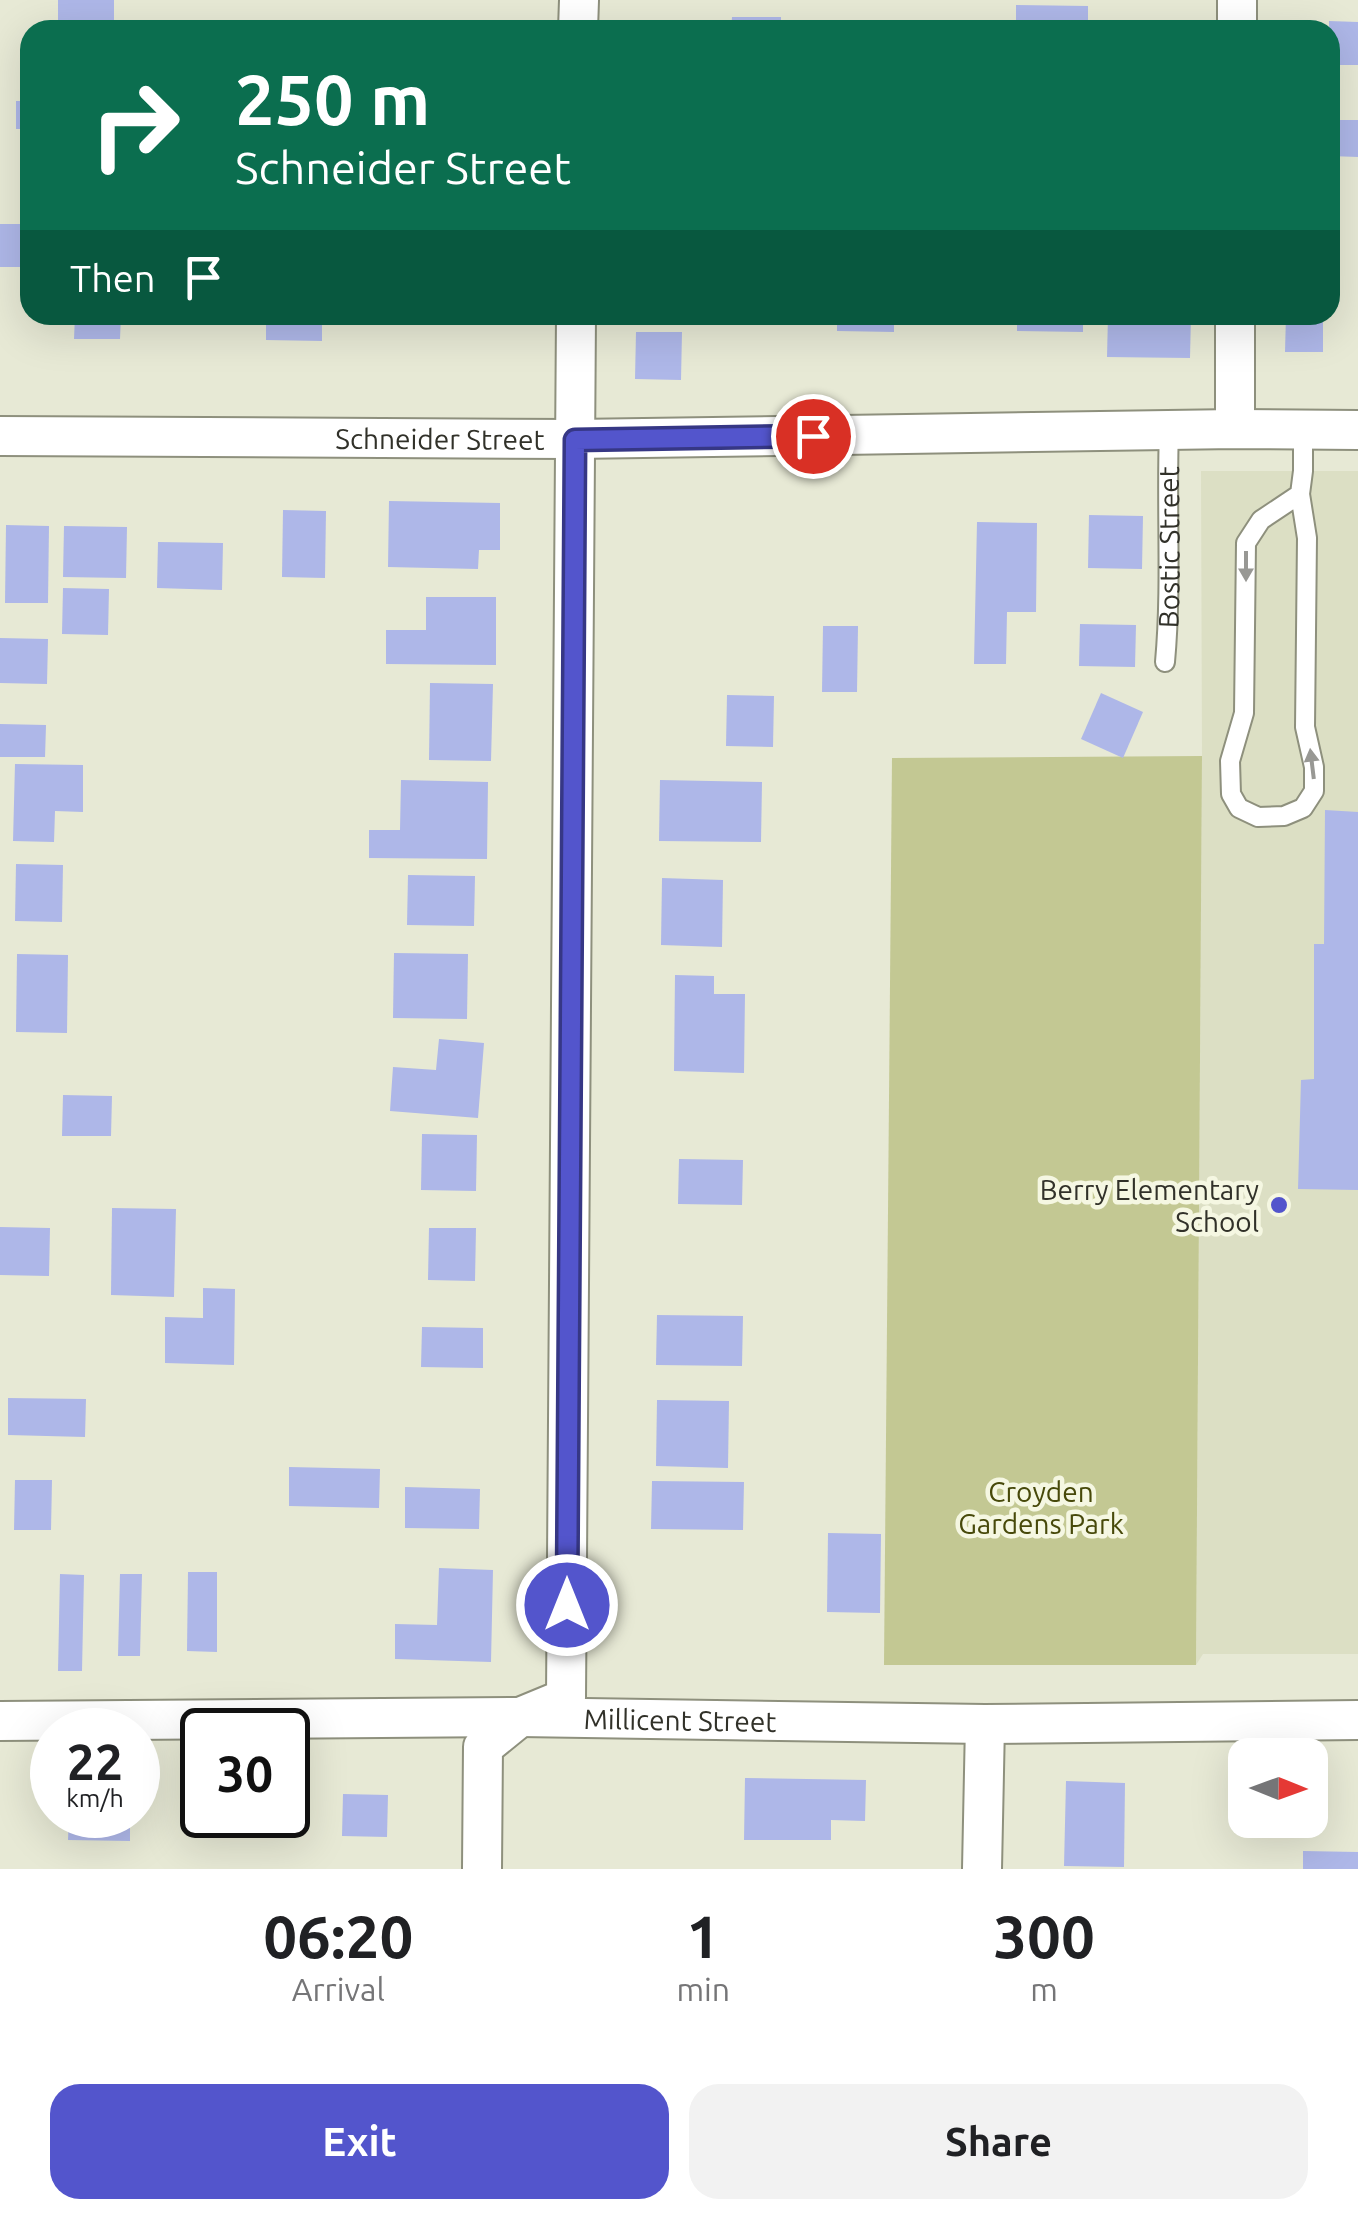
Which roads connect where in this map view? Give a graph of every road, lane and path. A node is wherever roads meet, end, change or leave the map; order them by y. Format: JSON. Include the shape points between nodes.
{"nodes":[{"id":1,"x":576,"y":325,"type":"edge"},
{"id":2,"x":1235,"y":325,"type":"edge"},
{"id":3,"x":1235,"y":428,"type":"junction"},
{"id":4,"x":1302,"y":429,"type":"junction"},
{"id":5,"x":1169,"y":430,"type":"junction"},
{"id":6,"x":1358,"y":430,"type":"edge"},
{"id":7,"x":0,"y":436,"type":"edge"},
{"id":8,"x":575,"y":440,"type":"junction"},
{"id":9,"x":1300,"y":494,"type":"junction"},
{"id":10,"x":1165,"y":662,"type":"dead end"},
{"id":11,"x":520,"y":1717,"type":"junction"},
{"id":12,"x":1358,"y":1720,"type":"edge"},
{"id":13,"x":0,"y":1722,"type":"edge"},
{"id":14,"x":985,"y":1724,"type":"junction"},
{"id":15,"x":482,"y":1869,"type":"edge"},
{"id":16,"x":982,"y":1869,"type":"edge"}],
"edges":[{"from":1,"to":8,"type":"street"},
{"from":2,"to":3,"type":"street"},
{"from":3,"to":4,"type":"street","name":"Schneider Street"},
{"from":3,"to":5,"type":"street","name":"Schneider Street"},
{"from":4,"to":6,"type":"street","name":"Schneider Street"},
{"from":4,"to":9,"type":"lane"},
{"from":5,"to":8,"type":"street","name":"Schneider Street"},
{"from":5,"to":10,"type":"lane","name":"Bostic Street"},
{"from":7,"to":8,"type":"street","name":"Schneider Street"},
{"from":8,"to":11,"type":"street","via":[[566,1698]]},
{"from":9,"to":9,"type":"lane","one_way":true,"via":[[1261,520],[1246,543],[1244,713],[1230,761],[1231,794],[1239,808],[1258,817],[1303,808],[1314,791],[1305,728],[1307,538]]},
{"from":11,"to":13,"type":"street","name":"Millicent Street"},
{"from":11,"to":14,"type":"street","name":"Millicent Street"},
{"from":11,"to":15,"type":"street","via":[[483,1747]]},
{"from":12,"to":14,"type":"street","name":"Millicent Street"},
{"from":14,"to":16,"type":"street"}]}
